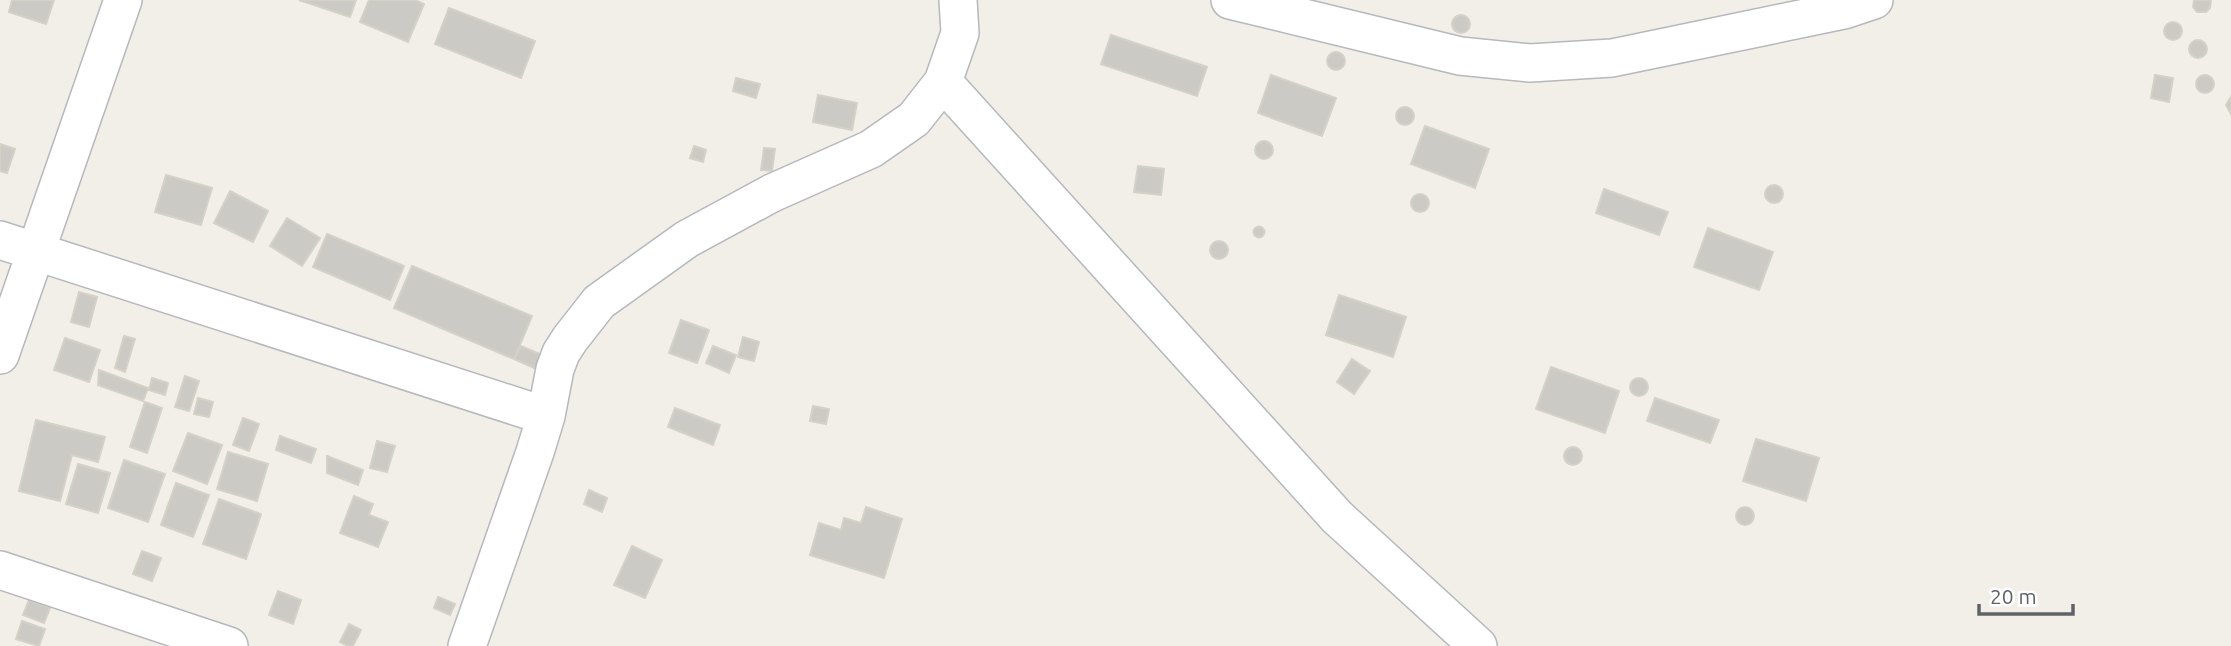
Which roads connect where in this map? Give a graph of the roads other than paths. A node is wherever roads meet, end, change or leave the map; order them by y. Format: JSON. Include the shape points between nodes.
{"nodes":[{"id":1,"x":123,"y":0,"type":"edge"},
{"id":2,"x":958,"y":0,"type":"edge"},
{"id":3,"x":1230,"y":0,"type":"edge"},
{"id":4,"x":1874,"y":0,"type":"edge"},
{"id":5,"x":943,"y":82,"type":"junction"},
{"id":6,"x":0,"y":240,"type":"edge"},
{"id":7,"x":37,"y":252,"type":"junction"},
{"id":8,"x":0,"y":355,"type":"edge"},
{"id":9,"x":547,"y":416,"type":"junction"},
{"id":10,"x":0,"y":570,"type":"edge"},
{"id":11,"x":229,"y":646,"type":"edge"},
{"id":12,"x":467,"y":646,"type":"edge"},
{"id":13,"x":1478,"y":646,"type":"edge"}],
"edges":[{"from":1,"to":7,"type":"street"},
{"from":2,"to":5,"type":"street","via":[[960,33]]},
{"from":3,"to":4,"type":"street","via":[[1460,56],[1530,63],[1612,58]]},
{"from":5,"to":9,"type":"street","via":[[914,119],[871,149],[772,192],[687,239],[599,302],[561,353]]},
{"from":5,"to":13,"type":"street","via":[[1337,517]]},
{"from":6,"to":7,"type":"street"},
{"from":7,"to":8,"type":"street"},
{"from":7,"to":9,"type":"street"},
{"from":9,"to":12,"type":"street"},
{"from":10,"to":11,"type":"street"}]}
